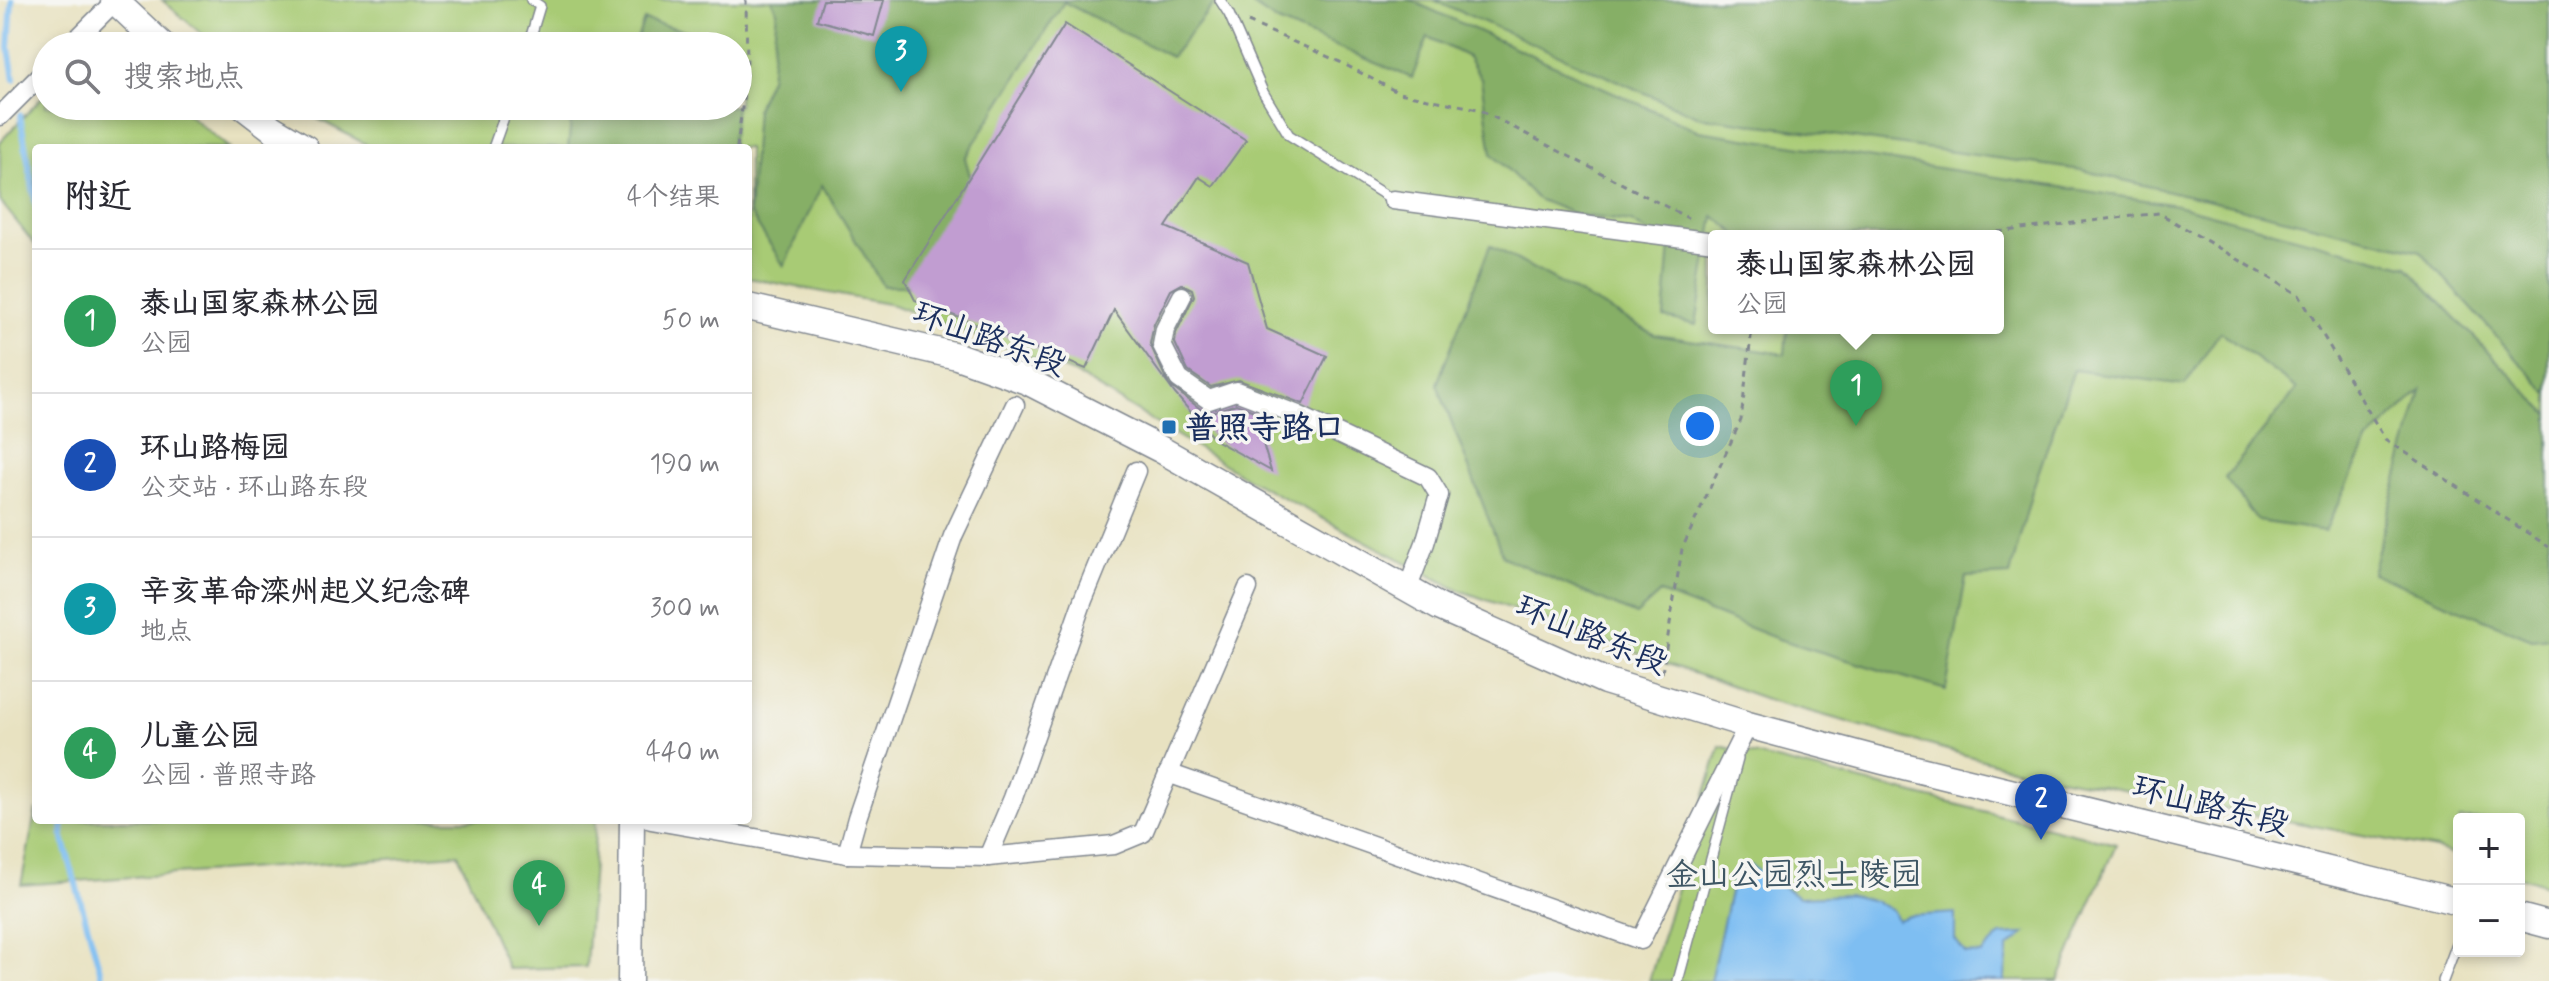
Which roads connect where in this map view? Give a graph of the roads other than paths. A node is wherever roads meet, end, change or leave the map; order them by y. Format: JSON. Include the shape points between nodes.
{"nodes":[{"id":1,"x":114,"y":0,"type":"edge"},
{"id":2,"x":531,"y":0,"type":"edge"},
{"id":3,"x":1220,"y":0,"type":"edge"},
{"id":4,"x":83,"y":32,"type":"edge"},
{"id":5,"x":148,"y":32,"type":"edge"},
{"id":6,"x":532,"y":32,"type":"edge"},
{"id":7,"x":32,"y":84,"type":"edge"},
{"id":8,"x":0,"y":116,"type":"edge"},
{"id":9,"x":261,"y":120,"type":"edge"},
{"id":10,"x":503,"y":120,"type":"edge"},
{"id":11,"x":298,"y":144,"type":"edge"},
{"id":12,"x":494,"y":144,"type":"edge"},
{"id":13,"x":1393,"y":200,"type":"joint"},
{"id":14,"x":1708,"y":241,"type":"edge"},
{"id":15,"x":1182,"y":296,"type":"dead end"},
{"id":16,"x":752,"y":308,"type":"edge"},
{"id":17,"x":1015,"y":405,"type":"dead end"},
{"id":18,"x":1136,"y":471,"type":"dead end"},
{"id":19,"x":1248,"y":588,"type":"dead end"},
{"id":20,"x":1407,"y":590,"type":"junction"},
{"id":21,"x":1748,"y":725,"type":"junction"},
{"id":22,"x":1168,"y":773,"type":"junction"},
{"id":23,"x":632,"y":824,"type":"edge"},
{"id":24,"x":674,"y":824,"type":"edge"},
{"id":25,"x":847,"y":854,"type":"junction"},
{"id":26,"x":988,"y":857,"type":"junction"},
{"id":27,"x":2453,"y":901,"type":"edge"},
{"id":28,"x":2525,"y":919,"type":"edge"},
{"id":29,"x":2549,"y":925,"type":"edge"},
{"id":30,"x":2453,"y":954,"type":"edge"},
{"id":31,"x":630,"y":981,"type":"edge"},
{"id":32,"x":1678,"y":981,"type":"edge"},
{"id":33,"x":2443,"y":981,"type":"edge"}],
"edges":[{"from":1,"to":4,"type":"street"},
{"from":1,"to":5,"type":"main road"},
{"from":2,"to":6,"type":"lane","via":[[540,6]]},
{"from":3,"to":13,"type":"lane","via":[[1289,135]]},
{"from":7,"to":8,"type":"street"},
{"from":9,"to":11,"type":"main road"},
{"from":10,"to":12,"type":"lane"},
{"from":13,"to":14,"type":"street"},
{"from":15,"to":20,"type":"street","via":[[1162,345],[1179,379],[1209,400],[1236,391],[1298,415],[1428,477],[1439,495]]},
{"from":16,"to":20,"type":"main road","name":"环山路东段","via":[[957,356],[1027,381],[1160,449]]},
{"from":17,"to":25,"type":"street","via":[[953,536]]},
{"from":18,"to":26,"type":"street"},
{"from":19,"to":22,"type":"street"},
{"from":20,"to":21,"type":"main road","name":"环山路东段","via":[[1605,681]]},
{"from":21,"to":22,"type":"street","via":[[1641,940]]},
{"from":21,"to":27,"type":"main road","name":"环山路东段"},
{"from":21,"to":32,"type":"lane"},
{"from":22,"to":26,"type":"street","via":[[1143,833],[1114,845]]},
{"from":23,"to":31,"type":"street"},
{"from":24,"to":25,"type":"street"},
{"from":25,"to":26,"type":"street"},
{"from":28,"to":29,"type":"main road"},
{"from":30,"to":33,"type":"lane"}]}
